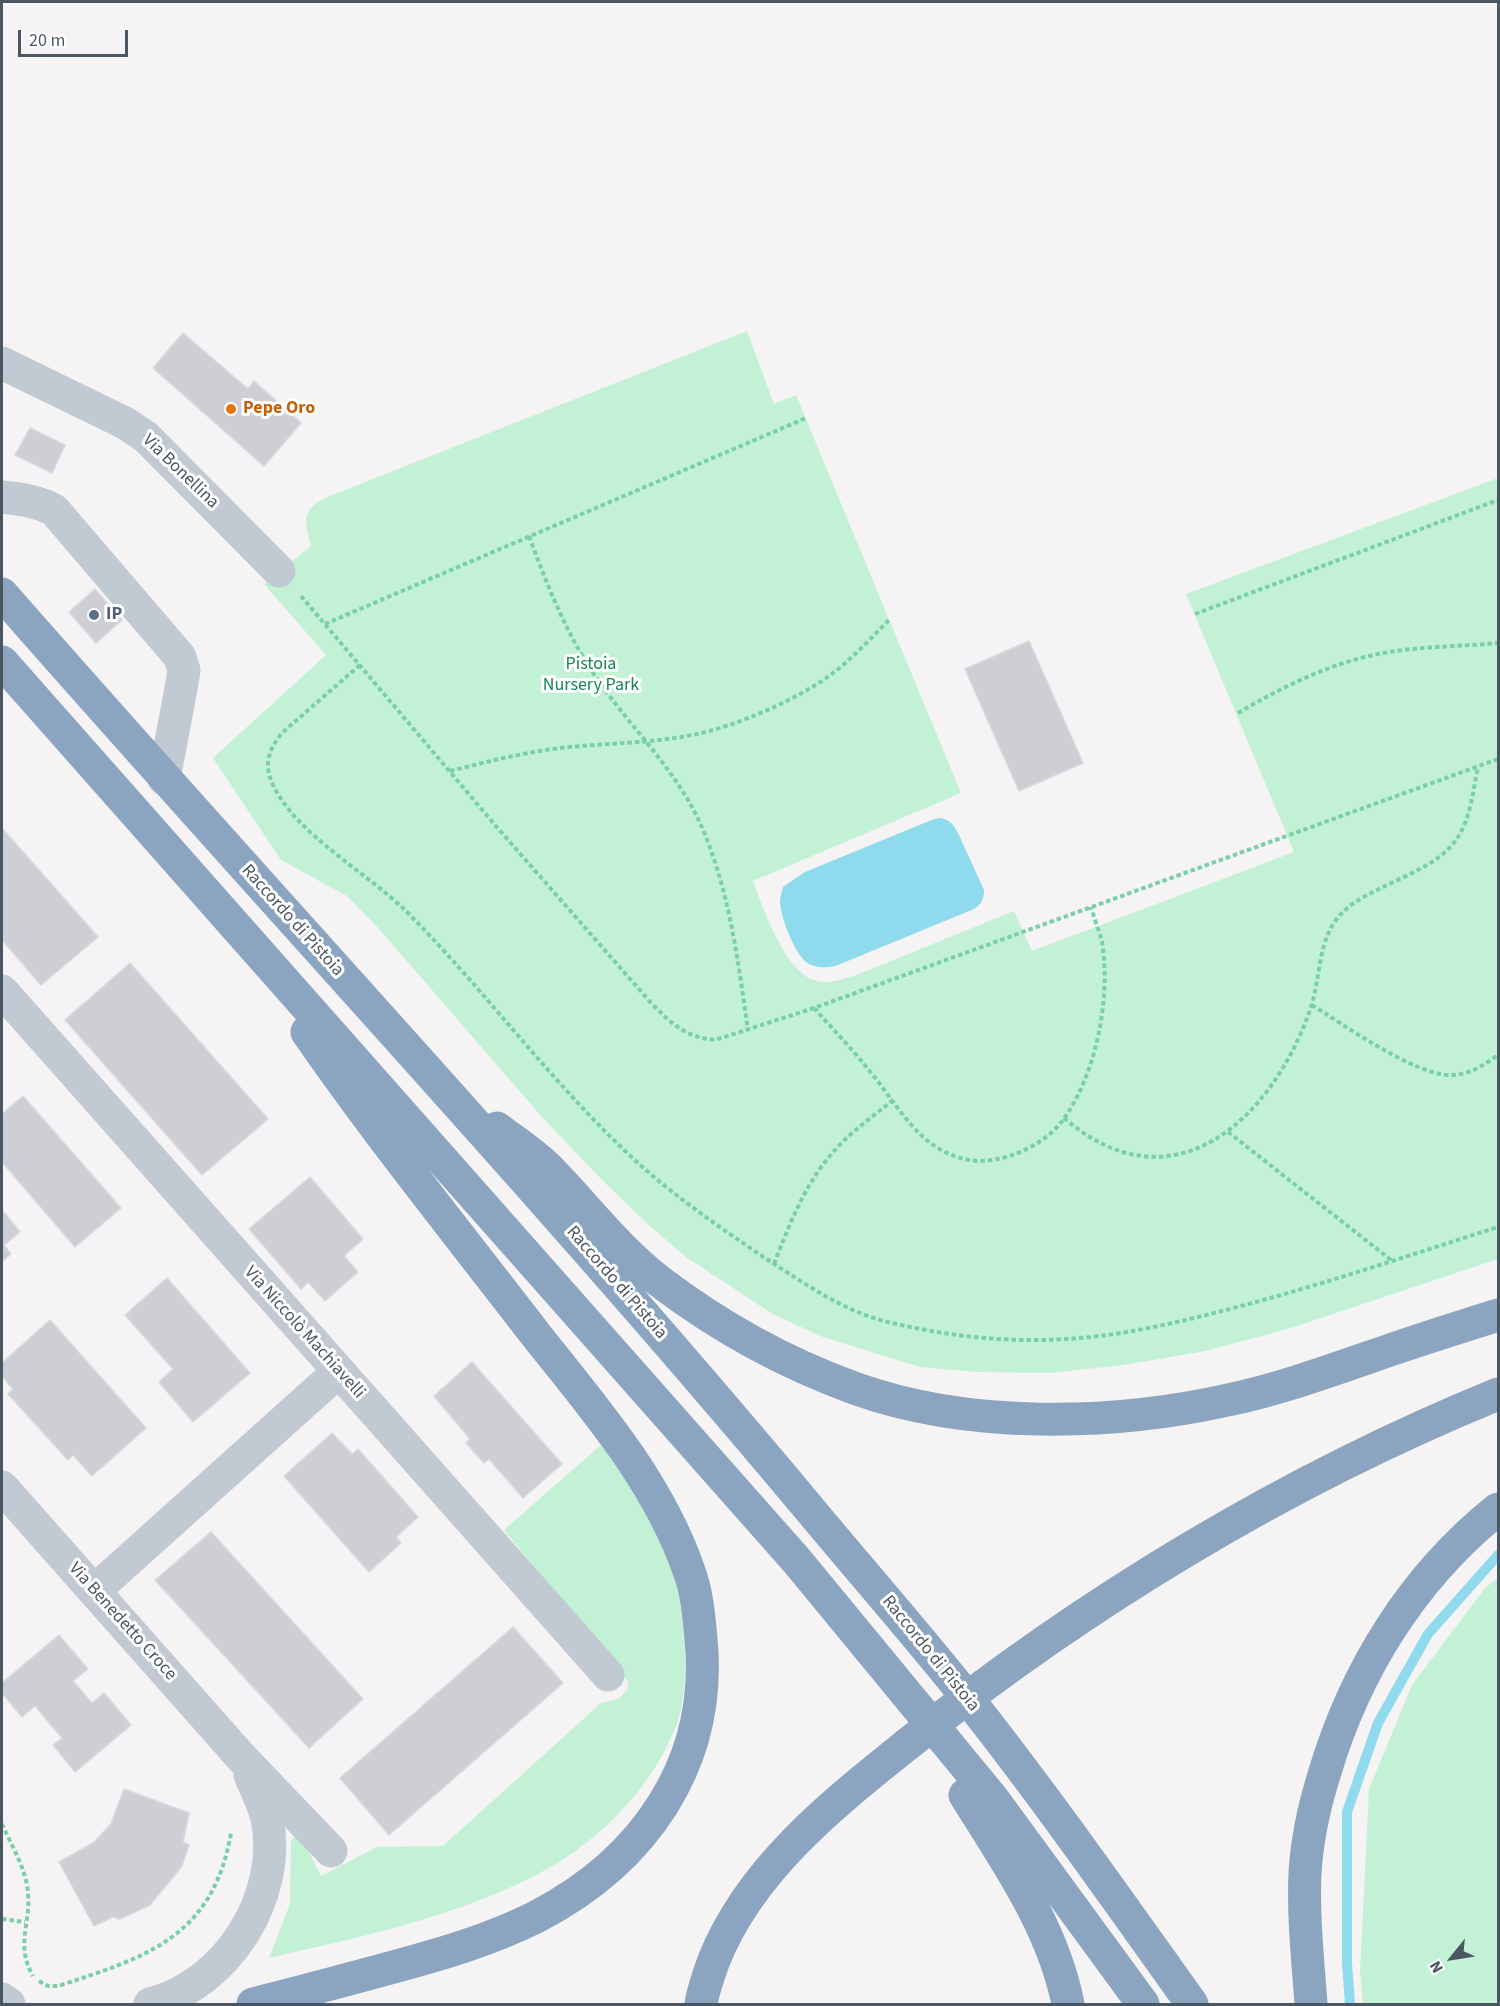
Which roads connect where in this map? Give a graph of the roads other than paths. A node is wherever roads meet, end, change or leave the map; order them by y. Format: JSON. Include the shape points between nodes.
{"nodes":[{"id":1,"x":2,"y":363,"type":"edge"},
{"id":2,"x":2,"y":497,"type":"edge"},
{"id":3,"x":279,"y":571,"type":"road end"},
{"id":4,"x":2,"y":594,"type":"edge"},
{"id":5,"x":2,"y":662,"type":"edge"},
{"id":6,"x":164,"y":779,"type":"junction"},
{"id":7,"x":217,"y":903,"type":"junction"},
{"id":8,"x":2,"y":991,"type":"edge"},
{"id":9,"x":442,"y":1088,"type":"junction"},
{"id":10,"x":1498,"y":1315,"type":"edge"},
{"id":11,"x":338,"y":1372,"type":"junction"},
{"id":12,"x":1498,"y":1394,"type":"edge"},
{"id":13,"x":2,"y":1487,"type":"edge"},
{"id":14,"x":1498,"y":1509,"type":"edge"},
{"id":15,"x":94,"y":1591,"type":"junction"},
{"id":16,"x":875,"y":1655,"type":"junction"},
{"id":17,"x":608,"y":1675,"type":"dead end"},
{"id":18,"x":241,"y":1757,"type":"junction"},
{"id":19,"x":332,"y":1851,"type":"dead end"},
{"id":20,"x":2,"y":1999,"type":"edge"},
{"id":21,"x":9,"y":2004,"type":"edge"},
{"id":22,"x":150,"y":2004,"type":"edge"},
{"id":23,"x":253,"y":2004,"type":"edge"},
{"id":24,"x":701,"y":2004,"type":"edge"},
{"id":25,"x":1068,"y":2004,"type":"edge"},
{"id":26,"x":1143,"y":2004,"type":"edge"},
{"id":27,"x":1192,"y":2004,"type":"edge"},
{"id":28,"x":1311,"y":2004,"type":"edge"}],
"edges":[{"from":1,"to":3,"type":"street","name":"Via Bonellina","via":[[141,433]]},
{"from":2,"to":6,"type":"street","via":[[42,503],[54,510],[180,657],[184,670]]},
{"from":4,"to":6,"type":"highway","name":"Raccordo di Pistoia"},
{"from":5,"to":7,"type":"highway"},
{"from":6,"to":9,"type":"highway","name":"Raccordo di Pistoia"},
{"from":7,"to":16,"type":"highway","via":[[789,1552]]},
{"from":7,"to":23,"type":"highway","via":[[379,1134],[603,1420],[647,1483],[691,1575],[704,1667],[697,1727],[670,1796],[621,1858],[582,1890],[536,1917],[453,1951]]},
{"from":8,"to":11,"type":"street","name":"Via Niccolò Machiavelli"},
{"from":9,"to":10,"type":"highway","via":[[533,1154],[616,1243],[658,1280],[708,1314],[806,1369],[856,1389],[946,1411],[1060,1419],[1164,1412],[1273,1389]]},
{"from":9,"to":27,"type":"highway","name":"Raccordo di Pistoia","via":[[715,1396],[960,1688]]},
{"from":11,"to":15,"type":"street"},
{"from":11,"to":17,"type":"street","name":"Via Niccolò Machiavelli"},
{"from":12,"to":24,"type":"highway","via":[[1377,1448],[1193,1546],[1105,1600],[1016,1662],[815,1821],[769,1871],[721,1943]]},
{"from":13,"to":15,"type":"street","name":"Via Benedetto Croce"},
{"from":14,"to":28,"type":"highway","via":[[1461,1541],[1401,1612],[1377,1647],[1331,1749],[1312,1815],[1305,1872]]},
{"from":15,"to":18,"type":"street","name":"Via Benedetto Croce"},
{"from":16,"to":25,"type":"highway","via":[[1030,1901],[1060,1973]]},
{"from":16,"to":26,"type":"highway","via":[[993,1799]]},
{"from":18,"to":19,"type":"street","name":"Via Benedetto Croce"},
{"from":18,"to":22,"type":"street","name":"Via Benedetto Croce","via":[[264,1810],[269,1838],[264,1886],[256,1909],[242,1935],[213,1971],[178,1994]]},
{"from":20,"to":21,"type":"street"}]}
